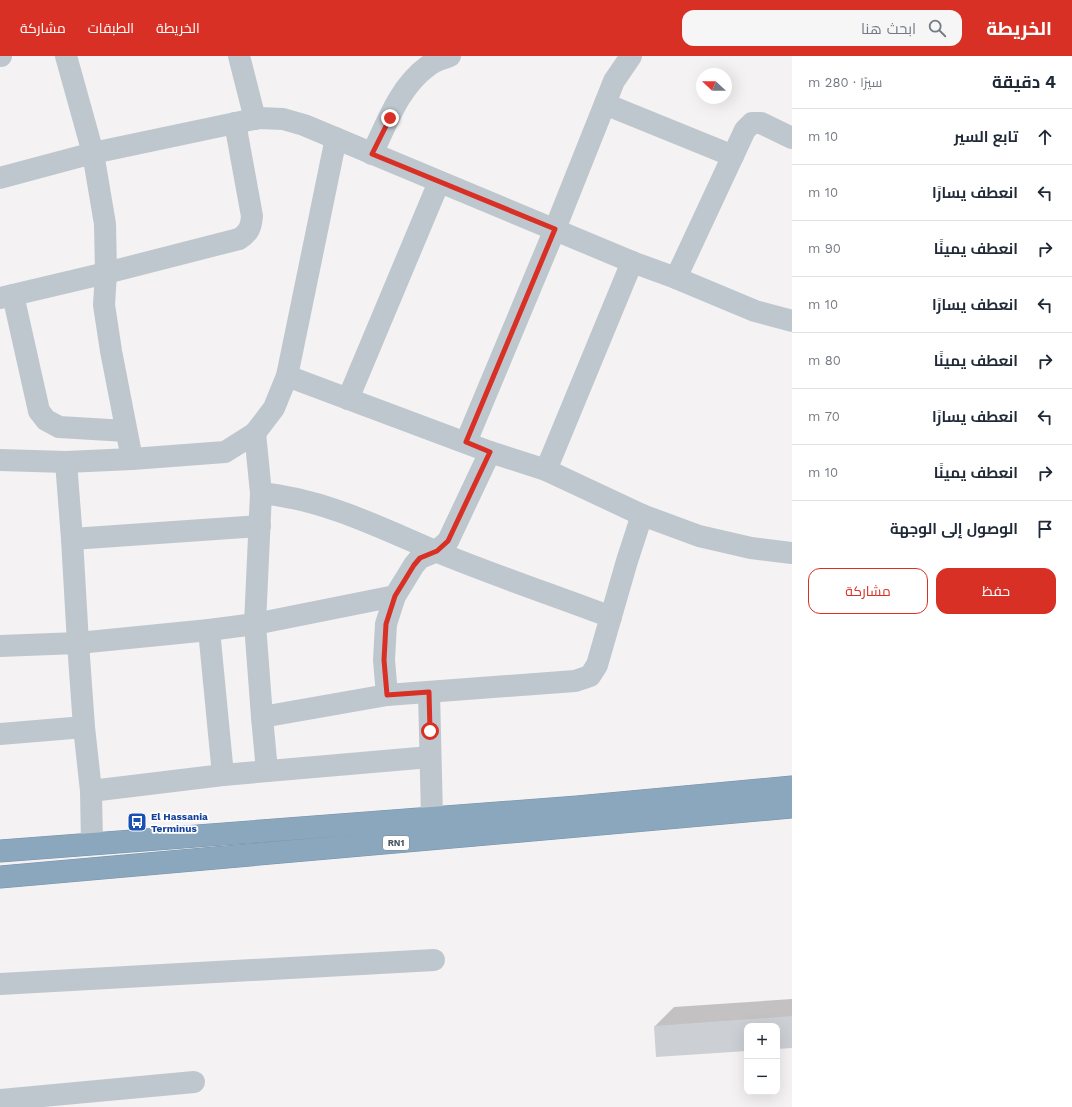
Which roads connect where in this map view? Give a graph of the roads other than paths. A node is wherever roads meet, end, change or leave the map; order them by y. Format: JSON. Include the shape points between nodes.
{"nodes":[{"id":1,"x":66,"y":56,"type":"edge"},
{"id":2,"x":239,"y":56,"type":"edge"},
{"id":3,"x":450,"y":56,"type":"edge"},
{"id":4,"x":630,"y":56,"type":"edge"},
{"id":5,"x":605,"y":104,"type":"junction"},
{"id":6,"x":245,"y":121,"type":"junction"},
{"id":7,"x":336,"y":138,"type":"junction"},
{"id":8,"x":792,"y":138,"type":"edge"},
{"id":9,"x":93,"y":153,"type":"junction"},
{"id":10,"x":372,"y":154,"type":"junction"},
{"id":11,"x":733,"y":156,"type":"junction"},
{"id":12,"x":0,"y":178,"type":"edge"},
{"id":13,"x":439,"y":182,"type":"junction"},
{"id":14,"x":555,"y":229,"type":"junction"},
{"id":15,"x":632,"y":262,"type":"junction"},
{"id":16,"x":106,"y":273,"type":"junction"},
{"id":17,"x":676,"y":278,"type":"junction"},
{"id":18,"x":7,"y":296,"type":"edge"},
{"id":19,"x":792,"y":321,"type":"edge"},
{"id":20,"x":287,"y":376,"type":"junction"},
{"id":21,"x":348,"y":399,"type":"junction"},
{"id":22,"x":126,"y":431,"type":"junction"},
{"id":23,"x":255,"y":433,"type":"junction"},
{"id":24,"x":466,"y":442,"type":"junction"},
{"id":25,"x":490,"y":452,"type":"junction"},
{"id":26,"x":132,"y":459,"type":"junction"},
{"id":27,"x":0,"y":460,"type":"edge"},
{"id":28,"x":66,"y":462,"type":"junction"},
{"id":29,"x":546,"y":470,"type":"junction"},
{"id":30,"x":261,"y":493,"type":"junction"},
{"id":31,"x":642,"y":515,"type":"junction"},
{"id":32,"x":260,"y":526,"type":"junction"},
{"id":33,"x":72,"y":539,"type":"junction"},
{"id":34,"x":437,"y":551,"type":"junction"},
{"id":35,"x":792,"y":553,"type":"edge"},
{"id":36,"x":395,"y":596,"type":"junction"},
{"id":37,"x":611,"y":617,"type":"junction"},
{"id":38,"x":255,"y":624,"type":"junction"},
{"id":39,"x":209,"y":630,"type":"junction"},
{"id":40,"x":78,"y":644,"type":"junction"},
{"id":41,"x":0,"y":646,"type":"edge"},
{"id":42,"x":429,"y":692,"type":"junction"},
{"id":43,"x":387,"y":695,"type":"junction"},
{"id":44,"x":262,"y":717,"type":"junction"},
{"id":45,"x":84,"y":727,"type":"junction"},
{"id":46,"x":0,"y":734,"type":"edge"},
{"id":47,"x":430,"y":757,"type":"junction"},
{"id":48,"x":267,"y":771,"type":"junction"},
{"id":49,"x":223,"y":774,"type":"junction"},
{"id":50,"x":792,"y":788,"type":"edge"},
{"id":51,"x":92,"y":791,"type":"junction"},
{"id":52,"x":792,"y":807,"type":"edge"},
{"id":53,"x":432,"y":817,"type":"junction"},
{"id":54,"x":92,"y":843,"type":"junction"},
{"id":55,"x":0,"y":851,"type":"edge"},
{"id":56,"x":0,"y":877,"type":"edge"},
{"id":57,"x":434,"y":960,"type":"dead end"},
{"id":58,"x":0,"y":984,"type":"edge"},
{"id":59,"x":194,"y":1082,"type":"dead end"},
{"id":60,"x":0,"y":1100,"type":"edge"}],
"edges":[{"from":1,"to":9,"type":"street"},
{"from":2,"to":6,"type":"street"},
{"from":3,"to":10,"type":"street","via":[[429,65],[414,78],[401,95]]},
{"from":4,"to":5,"type":"street","via":[[614,81]]},
{"from":5,"to":11,"type":"street"},
{"from":5,"to":14,"type":"street"},
{"from":6,"to":7,"type":"street","via":[[259,118],[283,119]]},
{"from":6,"to":9,"type":"street"},
{"from":6,"to":16,"type":"street","via":[[252,216],[247,234],[239,239]]},
{"from":7,"to":10,"type":"street"},
{"from":7,"to":20,"type":"street"},
{"from":8,"to":11,"type":"street","via":[[761,123],[752,123],[745,130]]},
{"from":9,"to":12,"type":"street"},
{"from":9,"to":16,"type":"street","via":[[105,224]]},
{"from":10,"to":13,"type":"street"},
{"from":11,"to":17,"type":"street"},
{"from":13,"to":14,"type":"street"},
{"from":13,"to":21,"type":"street"},
{"from":14,"to":15,"type":"street"},
{"from":14,"to":24,"type":"street"},
{"from":15,"to":17,"type":"street"},
{"from":15,"to":29,"type":"street"},
{"from":16,"to":18,"type":"street"},
{"from":16,"to":22,"type":"street","via":[[104,305]]},
{"from":17,"to":19,"type":"street","via":[[755,311]]},
{"from":18,"to":22,"type":"street","via":[[39,411],[46,420],[58,427]]},
{"from":20,"to":21,"type":"street"},
{"from":20,"to":23,"type":"street","via":[[274,408]]},
{"from":21,"to":24,"type":"street"},
{"from":22,"to":26,"type":"street"},
{"from":23,"to":26,"type":"street","via":[[225,452]]},
{"from":23,"to":30,"type":"street"},
{"from":24,"to":25,"type":"street"},
{"from":25,"to":29,"type":"street"},
{"from":25,"to":34,"type":"street","via":[[448,541]]},
{"from":26,"to":28,"type":"street"},
{"from":27,"to":28,"type":"street"},
{"from":28,"to":33,"type":"street"},
{"from":29,"to":31,"type":"street"},
{"from":30,"to":32,"type":"street"},
{"from":30,"to":34,"type":"street","via":[[303,500],[363,520]]},
{"from":31,"to":35,"type":"street","via":[[699,536],[751,548]]},
{"from":31,"to":37,"type":"street"},
{"from":32,"to":33,"type":"street"},
{"from":32,"to":38,"type":"street"},
{"from":33,"to":40,"type":"street"},
{"from":34,"to":36,"type":"street","via":[[420,558]]},
{"from":34,"to":37,"type":"street"},
{"from":36,"to":38,"type":"street"},
{"from":36,"to":43,"type":"street","via":[[386,624],[384,660]]},
{"from":37,"to":42,"type":"street","via":[[597,665],[590,676],[575,681]]},
{"from":38,"to":39,"type":"street"},
{"from":38,"to":44,"type":"street"},
{"from":39,"to":40,"type":"street"},
{"from":39,"to":49,"type":"street"},
{"from":40,"to":41,"type":"street"},
{"from":40,"to":45,"type":"street"},
{"from":42,"to":43,"type":"street"},
{"from":42,"to":47,"type":"street"},
{"from":43,"to":44,"type":"street"},
{"from":44,"to":48,"type":"street"},
{"from":45,"to":46,"type":"street"},
{"from":45,"to":51,"type":"street"},
{"from":47,"to":48,"type":"street"},
{"from":47,"to":53,"type":"street"},
{"from":48,"to":49,"type":"street"},
{"from":49,"to":51,"type":"street"},
{"from":50,"to":53,"type":"highway"},
{"from":51,"to":54,"type":"street"},
{"from":52,"to":56,"type":"highway","number":"RN1"},
{"from":53,"to":54,"type":"highway"},
{"from":54,"to":55,"type":"highway"},
{"from":57,"to":58,"type":"street"},
{"from":59,"to":60,"type":"street"}]}
